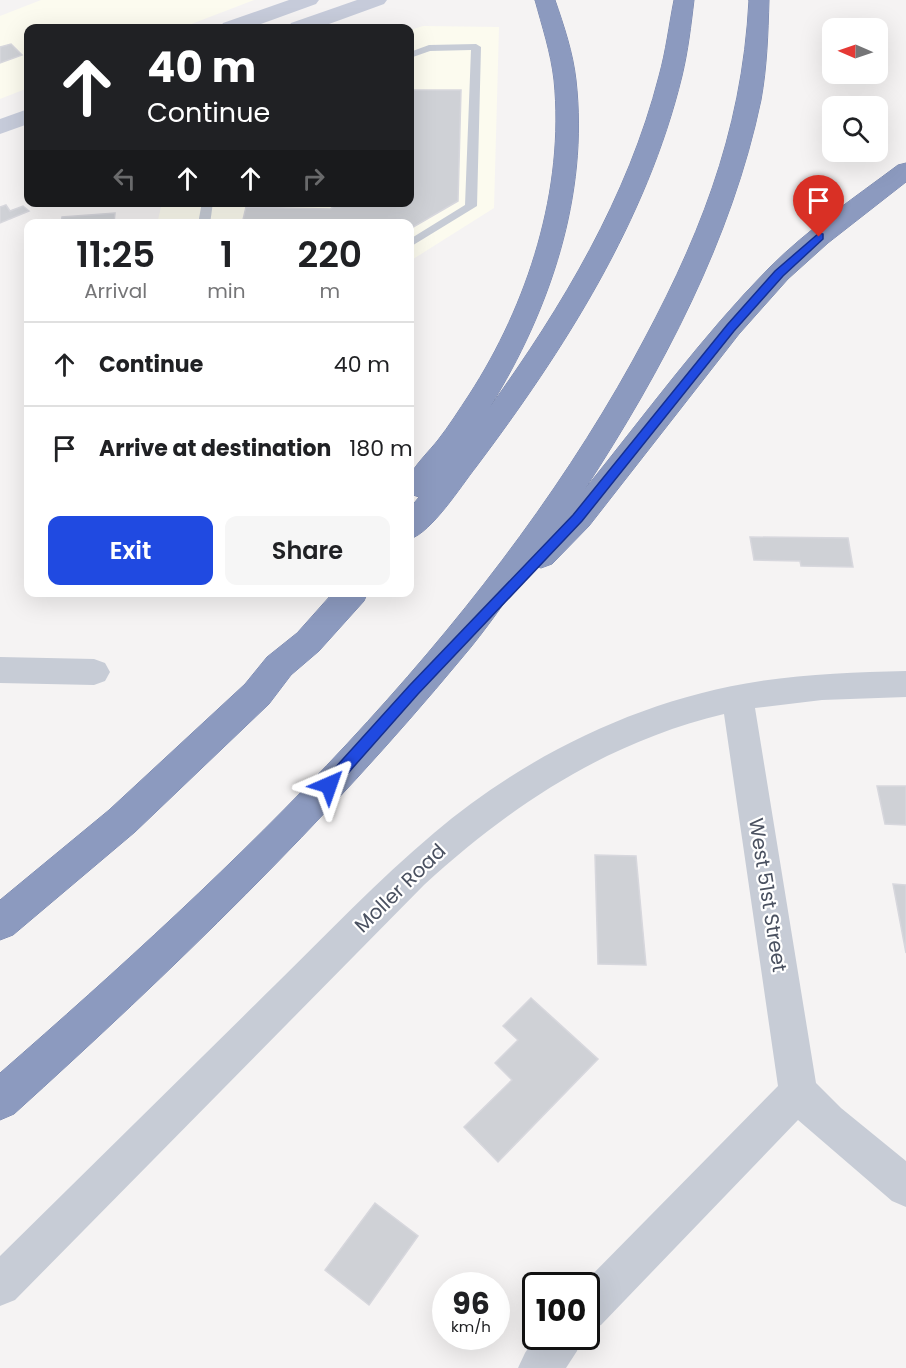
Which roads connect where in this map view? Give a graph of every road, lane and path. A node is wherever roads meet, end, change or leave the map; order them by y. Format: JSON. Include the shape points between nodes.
{"nodes":[{"id":1,"x":309,"y":0,"type":"edge"},
{"id":2,"x":377,"y":0,"type":"edge"},
{"id":3,"x":545,"y":0,"type":"edge"},
{"id":4,"x":684,"y":0,"type":"edge"},
{"id":5,"x":759,"y":0,"type":"edge"},
{"id":6,"x":242,"y":24,"type":"edge"},
{"id":7,"x":310,"y":24,"type":"edge"},
{"id":8,"x":414,"y":54,"type":"edge"},
{"id":9,"x":24,"y":118,"type":"edge"},
{"id":10,"x":0,"y":127,"type":"edge"},
{"id":11,"x":906,"y":170,"type":"edge"},
{"id":12,"x":414,"y":242,"type":"edge"},
{"id":13,"x":414,"y":491,"type":"edge"},
{"id":14,"x":414,"y":523,"type":"edge"},
{"id":15,"x":331,"y":597,"type":"edge"},
{"id":16,"x":348,"y":597,"type":"edge"},
{"id":17,"x":453,"y":648,"type":"junction"},
{"id":18,"x":279,"y":666,"type":"junction"},
{"id":19,"x":0,"y":670,"type":"edge"},
{"id":20,"x":94,"y":672,"type":"dead end"},
{"id":21,"x":906,"y":684,"type":"edge"},
{"id":22,"x":737,"y":698,"type":"junction"},
{"id":23,"x":0,"y":923,"type":"edge"},
{"id":24,"x":798,"y":1093,"type":"junction"},
{"id":25,"x":0,"y":1100,"type":"edge"},
{"id":26,"x":906,"y":1187,"type":"edge"},
{"id":27,"x":0,"y":1285,"type":"edge"},
{"id":28,"x":600,"y":1296,"type":"edge"},
{"id":29,"x":552,"y":1350,"type":"edge"},
{"id":30,"x":540,"y":1368,"type":"edge"}],
"edges":[{"from":1,"to":6,"type":"main road"},
{"from":2,"to":7,"type":"main road"},
{"from":3,"to":13,"type":"highway","via":[[559,45],[567,120],[563,183],[548,246],[527,308],[503,361],[473,410]]},
{"from":4,"to":14,"type":"highway","via":[[673,65],[655,126],[633,186],[585,285],[541,358]]},
{"from":5,"to":17,"type":"highway","via":[[758,40],[738,146],[708,236],[684,288],[628,395],[579,473]]},
{"from":8,"to":12,"type":"lane","via":[[429,48],[476,47],[471,206]]},
{"from":9,"to":10,"type":"main road"},
{"from":11,"to":17,"type":"highway","via":[[779,273],[578,518]]},
{"from":15,"to":18,"type":"highway"},
{"from":16,"to":18,"type":"highway","via":[[308,642]]},
{"from":17,"to":25,"type":"highway","via":[[232,885]]},
{"from":18,"to":23,"type":"highway","via":[[257,694],[130,813]]},
{"from":19,"to":20,"type":"street"},
{"from":21,"to":22,"type":"street","name":"Moller Road","via":[[817,688]]},
{"from":22,"to":24,"type":"street","name":"West 51st Street"},
{"from":22,"to":27,"type":"street","name":"Moller Road","via":[[672,715],[596,745],[536,777],[477,817],[412,874]]},
{"from":24,"to":26,"type":"street"},
{"from":24,"to":28,"type":"street"},
{"from":29,"to":30,"type":"street"}]}
